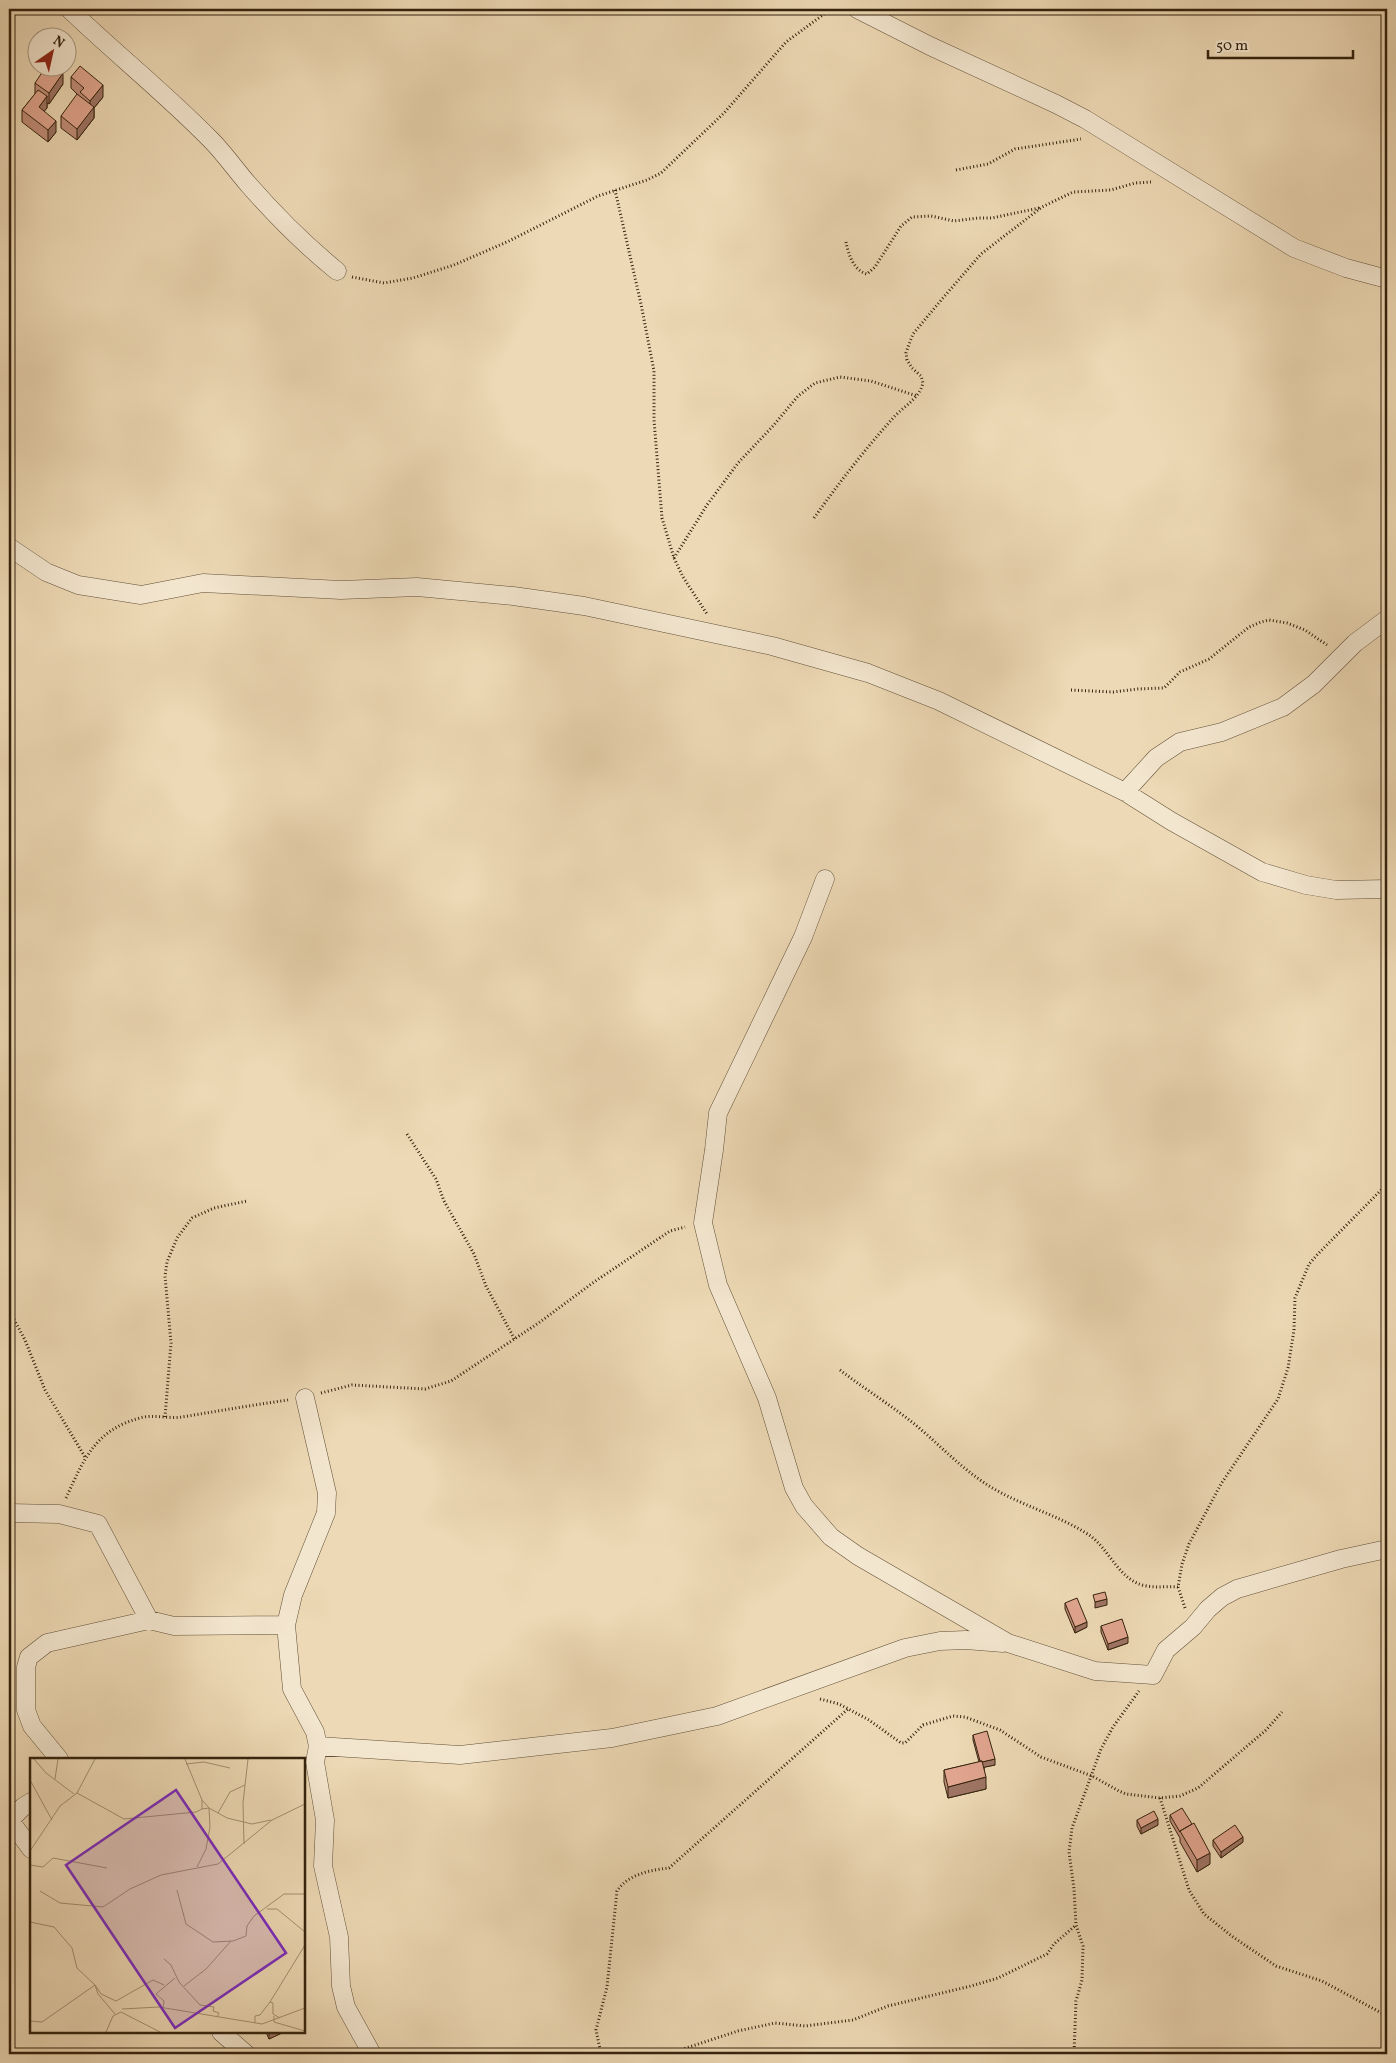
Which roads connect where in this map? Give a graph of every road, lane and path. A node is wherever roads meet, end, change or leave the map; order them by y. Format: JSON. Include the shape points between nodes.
{"nodes":[{"id":1,"x":69,"y":9,"type":"edge"},
{"id":2,"x":831,"y":9,"type":"edge"},
{"id":3,"x":857,"y":9,"type":"edge"},
{"id":4,"x":1114,"y":138,"type":"junction"},
{"id":5,"x":956,"y":170,"type":"dead end"},
{"id":6,"x":1154,"y":182,"type":"dead end"},
{"id":7,"x":615,"y":190,"type":"junction"},
{"id":8,"x":1042,"y":207,"type":"junction"},
{"id":9,"x":846,"y":242,"type":"dead end"},
{"id":10,"x":338,"y":270,"type":"joint"},
{"id":11,"x":1387,"y":279,"type":"edge"},
{"id":12,"x":917,"y":396,"type":"junction"},
{"id":13,"x":814,"y":518,"type":"dead end"},
{"id":14,"x":9,"y":547,"type":"edge"},
{"id":15,"x":674,"y":558,"type":"junction"},
{"id":16,"x":1387,"y":619,"type":"edge"},
{"id":17,"x":722,"y":636,"type":"junction"},
{"id":18,"x":1342,"y":656,"type":"junction"},
{"id":19,"x":1071,"y":690,"type":"dead end"},
{"id":20,"x":1125,"y":792,"type":"junction"},
{"id":21,"x":825,"y":879,"type":"dead end"},
{"id":22,"x":1387,"y":889,"type":"edge"},
{"id":23,"x":407,"y":1134,"type":"dead end"},
{"id":24,"x":1387,"y":1184,"type":"edge"},
{"id":25,"x":247,"y":1201,"type":"dead end"},
{"id":26,"x":703,"y":1223,"type":"junction"},
{"id":27,"x":9,"y":1310,"type":"edge"},
{"id":28,"x":515,"y":1340,"type":"junction"},
{"id":29,"x":840,"y":1370,"type":"dead end"},
{"id":30,"x":305,"y":1398,"type":"junction"},
{"id":31,"x":165,"y":1417,"type":"junction"},
{"id":32,"x":85,"y":1457,"type":"junction"},
{"id":33,"x":9,"y":1513,"type":"edge"},
{"id":34,"x":58,"y":1514,"type":"junction"},
{"id":35,"x":1387,"y":1549,"type":"edge"},
{"id":36,"x":1178,"y":1587,"type":"junction"},
{"id":37,"x":150,"y":1620,"type":"junction"},
{"id":38,"x":286,"y":1625,"type":"junction"},
{"id":39,"x":1193,"y":1627,"type":"junction"},
{"id":40,"x":1008,"y":1643,"type":"junction"},
{"id":41,"x":1152,"y":1675,"type":"junction"},
{"id":42,"x":788,"y":1690,"type":"junction"},
{"id":43,"x":848,"y":1709,"type":"junction"},
{"id":44,"x":1282,"y":1712,"type":"dead end"},
{"id":45,"x":318,"y":1746,"type":"junction"},
{"id":46,"x":57,"y":1758,"type":"edge"},
{"id":47,"x":1092,"y":1776,"type":"junction"},
{"id":48,"x":1160,"y":1798,"type":"junction"},
{"id":49,"x":30,"y":1803,"type":"edge"},
{"id":50,"x":9,"y":1819,"type":"edge"},
{"id":51,"x":30,"y":1848,"type":"edge"},
{"id":52,"x":1076,"y":1924,"type":"junction"},
{"id":53,"x":1387,"y":2016,"type":"edge"},
{"id":54,"x":222,"y":2033,"type":"edge"},
{"id":55,"x":246,"y":2054,"type":"edge"},
{"id":56,"x":372,"y":2054,"type":"edge"},
{"id":57,"x":601,"y":2054,"type":"edge"},
{"id":58,"x":668,"y":2054,"type":"edge"},
{"id":59,"x":1074,"y":2054,"type":"edge"}],
"edges":[{"from":1,"to":10,"type":"street","via":[[178,107],[278,217]]},
{"from":2,"to":7,"type":"path","via":[[786,42],[724,113],[661,173]]},
{"from":3,"to":4,"type":"street","via":[[1056,104]]},
{"from":4,"to":5,"type":"path","via":[[1081,139],[1015,149],[988,164]]},
{"from":4,"to":11,"type":"street","via":[[1294,248],[1346,268]]},
{"from":6,"to":8,"type":"path","via":[[1134,182],[1111,190],[1073,192]]},
{"from":7,"to":10,"type":"path","via":[[432,273],[384,283],[357,279]]},
{"from":7,"to":15,"type":"path","via":[[654,372],[654,420],[662,518]]},
{"from":8,"to":9,"type":"path","via":[[992,218],[954,221],[931,216],[912,217],[901,226],[867,274],[852,260]]},
{"from":8,"to":12,"type":"path","via":[[981,254],[914,334],[906,353],[923,383]]},
{"from":12,"to":13,"type":"path","via":[[894,416]]},
{"from":12,"to":15,"type":"path","via":[[870,381],[840,377],[815,383],[798,396],[738,463]]},
{"from":14,"to":17,"type":"street","via":[[46,572],[78,585],[140,595],[202,583],[341,590],[417,587],[584,606]]},
{"from":15,"to":17,"type":"path","via":[[696,599]]},
{"from":16,"to":18,"type":"street"},
{"from":17,"to":20,"type":"street","via":[[772,646],[868,674],[940,701]]},
{"from":18,"to":19,"type":"path","via":[[1298,626],[1269,620],[1250,627],[1209,659],[1180,672],[1164,688],[1113,692]]},
{"from":18,"to":20,"type":"street","via":[[1283,708],[1222,732],[1180,742],[1156,758]]},
{"from":20,"to":22,"type":"street","via":[[1262,872],[1336,890]]},
{"from":21,"to":26,"type":"street","via":[[803,937],[718,1113]]},
{"from":23,"to":28,"type":"path","via":[[436,1179],[444,1201],[474,1254],[486,1286]]},
{"from":24,"to":36,"type":"path","via":[[1309,1264],[1295,1298],[1288,1368],[1278,1399],[1203,1516],[1182,1564]]},
{"from":25,"to":31,"type":"path","via":[[214,1208],[192,1218],[177,1238],[166,1262],[171,1343]]},
{"from":26,"to":28,"type":"path","via":[[670,1231]]},
{"from":26,"to":40,"type":"street","via":[[718,1285],[767,1398],[794,1488],[804,1506],[831,1537],[858,1556]]},
{"from":27,"to":32,"type":"path","via":[[45,1390]]},
{"from":28,"to":30,"type":"path","via":[[441,1385],[425,1389],[352,1385]]},
{"from":29,"to":36,"type":"path","via":[[908,1419],[970,1474],[1091,1536],[1129,1579],[1147,1586]]},
{"from":30,"to":31,"type":"path"},
{"from":30,"to":38,"type":"street","via":[[327,1493],[326,1512],[293,1595]]},
{"from":31,"to":32,"type":"path","via":[[142,1418],[112,1429]]},
{"from":32,"to":34,"type":"path"},
{"from":33,"to":34,"type":"street"},
{"from":34,"to":37,"type":"street","via":[[98,1524]]},
{"from":35,"to":39,"type":"street","via":[[1305,1568],[1237,1589],[1208,1608]]},
{"from":36,"to":39,"type":"path"},
{"from":37,"to":38,"type":"street","via":[[174,1626]]},
{"from":37,"to":46,"type":"street","via":[[47,1643],[31,1654],[26,1667],[26,1710],[32,1726]]},
{"from":38,"to":45,"type":"street","via":[[292,1690],[316,1732]]},
{"from":39,"to":41,"type":"street","via":[[1166,1650]]},
{"from":40,"to":41,"type":"street","via":[[1095,1671]]},
{"from":40,"to":42,"type":"street","via":[[940,1641],[905,1648]]},
{"from":41,"to":47,"type":"path","via":[[1113,1727]]},
{"from":42,"to":43,"type":"path"},
{"from":42,"to":45,"type":"street","via":[[717,1716],[612,1738],[460,1755]]},
{"from":43,"to":47,"type":"path","via":[[901,1743],[905,1743],[923,1725],[953,1716],[965,1717],[1000,1730],[1054,1763]]},
{"from":43,"to":57,"type":"path","via":[[670,1868],[649,1870],[622,1884],[617,1891],[607,1987],[596,2030]]},
{"from":44,"to":48,"type":"path","via":[[1266,1730],[1198,1788],[1180,1796]]},
{"from":45,"to":56,"type":"street","via":[[315,1762],[325,1820],[323,1866],[339,1937],[341,1986],[346,2007]]},
{"from":47,"to":48,"type":"path","via":[[1126,1794]]},
{"from":47,"to":52,"type":"path","via":[[1072,1828],[1070,1844]]},
{"from":48,"to":53,"type":"path","via":[[1189,1890],[1204,1914],[1276,1966],[1322,1981]]},
{"from":49,"to":50,"type":"street"},
{"from":50,"to":51,"type":"street"},
{"from":52,"to":58,"type":"path","via":[[1047,1954],[998,1978],[888,2006],[854,2020],[805,2026],[775,2023],[738,2031]]},
{"from":52,"to":59,"type":"path","via":[[1083,1946]]},
{"from":54,"to":55,"type":"street"}]}
